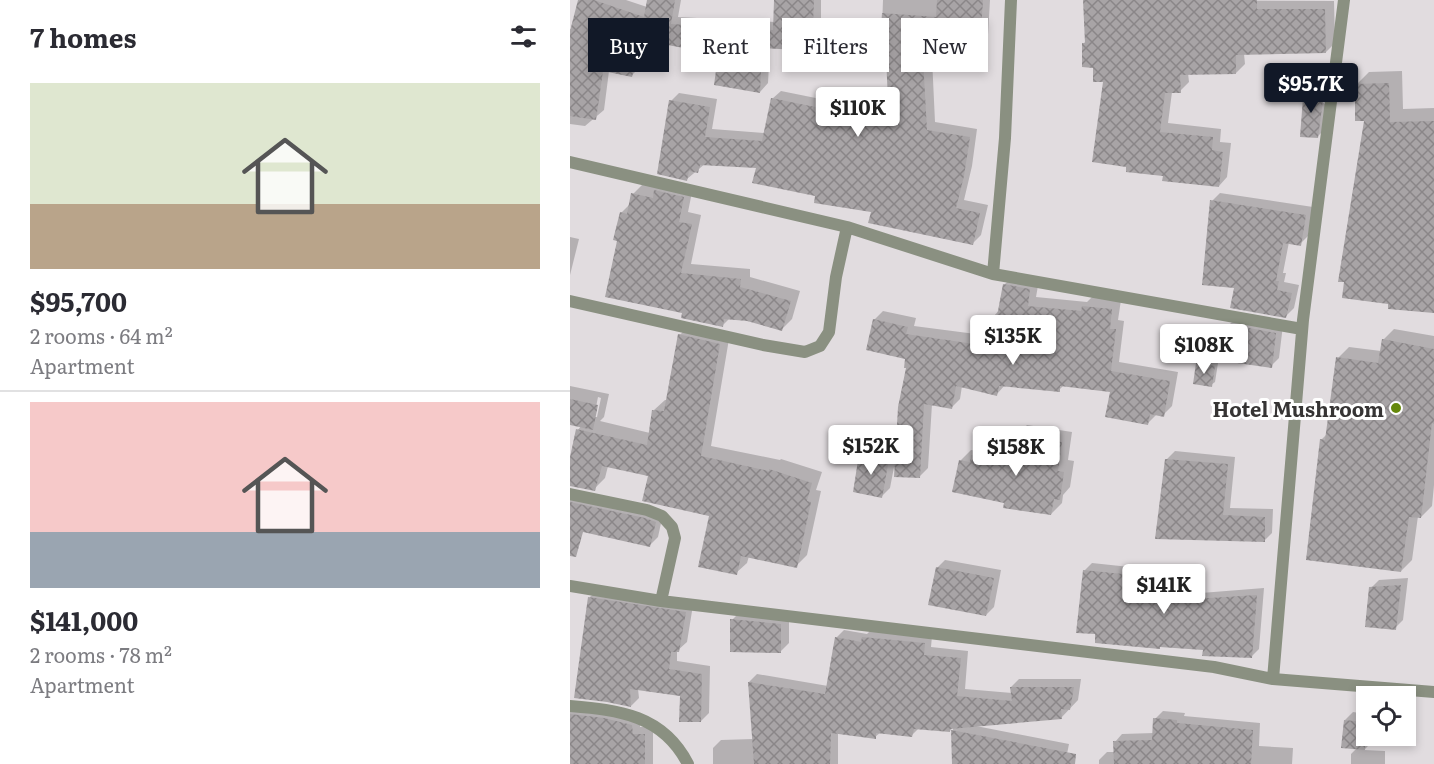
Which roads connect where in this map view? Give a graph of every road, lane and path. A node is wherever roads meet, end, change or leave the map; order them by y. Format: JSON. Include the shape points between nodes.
{"nodes":[{"id":1,"x":1011,"y":0,"type":"edge"},
{"id":2,"x":1344,"y":0,"type":"edge"},
{"id":3,"x":570,"y":162,"type":"edge"},
{"id":4,"x":847,"y":226,"type":"junction"},
{"id":5,"x":993,"y":274,"type":"junction"},
{"id":6,"x":570,"y":301,"type":"edge"},
{"id":7,"x":1302,"y":329,"type":"junction"},
{"id":8,"x":570,"y":494,"type":"edge"},
{"id":9,"x":570,"y":586,"type":"edge"},
{"id":10,"x":661,"y":601,"type":"junction"},
{"id":11,"x":1273,"y":679,"type":"junction"},
{"id":12,"x":1434,"y":692,"type":"edge"},
{"id":13,"x":570,"y":706,"type":"edge"},
{"id":14,"x":687,"y":764,"type":"edge"}],
"edges":[{"from":1,"to":5,"type":"street","via":[[1005,138]]},
{"from":2,"to":7,"type":"street"},
{"from":3,"to":4,"type":"street"},
{"from":4,"to":5,"type":"street"},
{"from":4,"to":6,"type":"street","via":[[830,332],[820,346],[805,352]]},
{"from":5,"to":7,"type":"street"},
{"from":7,"to":11,"type":"street"},
{"from":8,"to":10,"type":"street","via":[[647,510],[662,516],[672,527],[675,538]]},
{"from":9,"to":10,"type":"street"},
{"from":10,"to":11,"type":"street","via":[[1214,667]]},
{"from":11,"to":12,"type":"street"},
{"from":13,"to":14,"type":"street","via":[[619,711],[641,718],[668,736]]}]}
